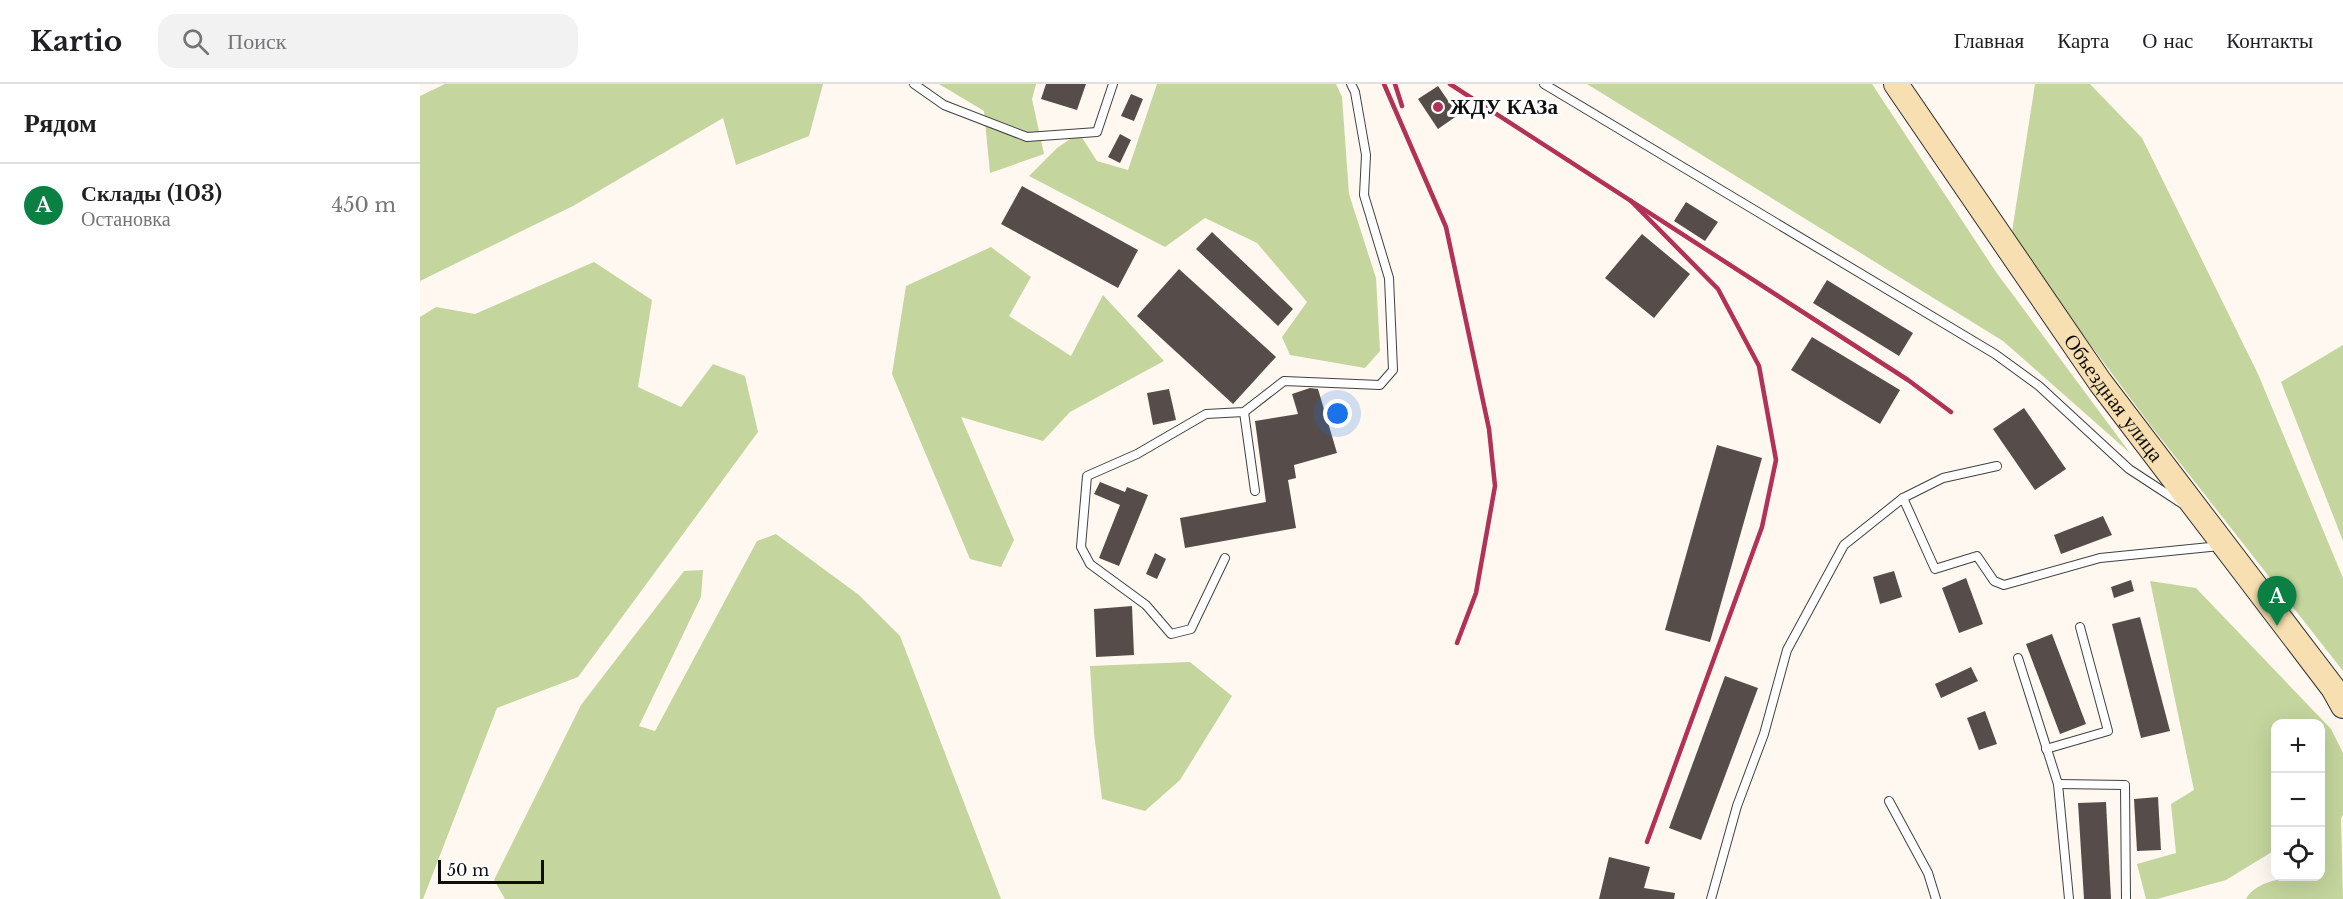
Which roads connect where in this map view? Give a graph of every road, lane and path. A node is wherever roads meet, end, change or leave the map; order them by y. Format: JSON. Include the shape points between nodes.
{"nodes":[{"id":1,"x":914,"y":84,"type":"edge"},
{"id":2,"x":1113,"y":84,"type":"edge"},
{"id":3,"x":1350,"y":84,"type":"edge"},
{"id":4,"x":1544,"y":84,"type":"edge"},
{"id":5,"x":1896,"y":84,"type":"edge"},
{"id":6,"x":1244,"y":412,"type":"junction"},
{"id":7,"x":1997,"y":466,"type":"dead end"},
{"id":8,"x":1255,"y":491,"type":"dead end"},
{"id":9,"x":1903,"y":498,"type":"junction"},
{"id":10,"x":2203,"y":518,"type":"junction"},
{"id":11,"x":2224,"y":545,"type":"junction"},
{"id":12,"x":1225,"y":558,"type":"dead end"},
{"id":13,"x":2080,"y":627,"type":"dead end"},
{"id":14,"x":2018,"y":658,"type":"dead end"},
{"id":15,"x":2343,"y":706,"type":"edge"},
{"id":16,"x":2046,"y":749,"type":"junction"},
{"id":17,"x":2058,"y":784,"type":"junction"},
{"id":18,"x":1889,"y":801,"type":"dead end"},
{"id":19,"x":1711,"y":899,"type":"edge"},
{"id":20,"x":1936,"y":899,"type":"edge"},
{"id":21,"x":2069,"y":899,"type":"edge"},
{"id":22,"x":2126,"y":899,"type":"edge"}],
"edges":[{"from":1,"to":2,"type":"lane","via":[[944,105],[1027,137],[1097,132]]},
{"from":3,"to":6,"type":"lane","via":[[1355,92],[1366,155],[1364,195],[1389,278],[1394,370],[1380,385],[1284,381]]},
{"from":4,"to":10,"type":"lane","via":[[1995,354],[2038,386],[2129,469]]},
{"from":5,"to":10,"type":"main road","name":"Объездная улица","via":[[2100,382]]},
{"from":6,"to":8,"type":"lane"},
{"from":6,"to":12,"type":"lane","via":[[1206,414],[1137,454],[1087,476],[1081,548],[1090,564],[1146,605],[1171,634],[1191,629]]},
{"from":7,"to":9,"type":"lane","via":[[1943,478]]},
{"from":9,"to":11,"type":"lane","via":[[1935,569],[1977,556],[1994,581],[2004,585],[2100,558]]},
{"from":9,"to":19,"type":"lane","via":[[1844,545],[1787,650]]},
{"from":10,"to":11,"type":"main road","name":"Объездная улица"},
{"from":11,"to":15,"type":"main road","name":"Объездная улица"},
{"from":13,"to":16,"type":"lane","via":[[2108,731]]},
{"from":14,"to":16,"type":"lane"},
{"from":16,"to":17,"type":"lane"},
{"from":17,"to":21,"type":"lane"},
{"from":17,"to":22,"type":"lane","via":[[2125,785]]},
{"from":18,"to":20,"type":"lane","via":[[1928,873]]}]}
